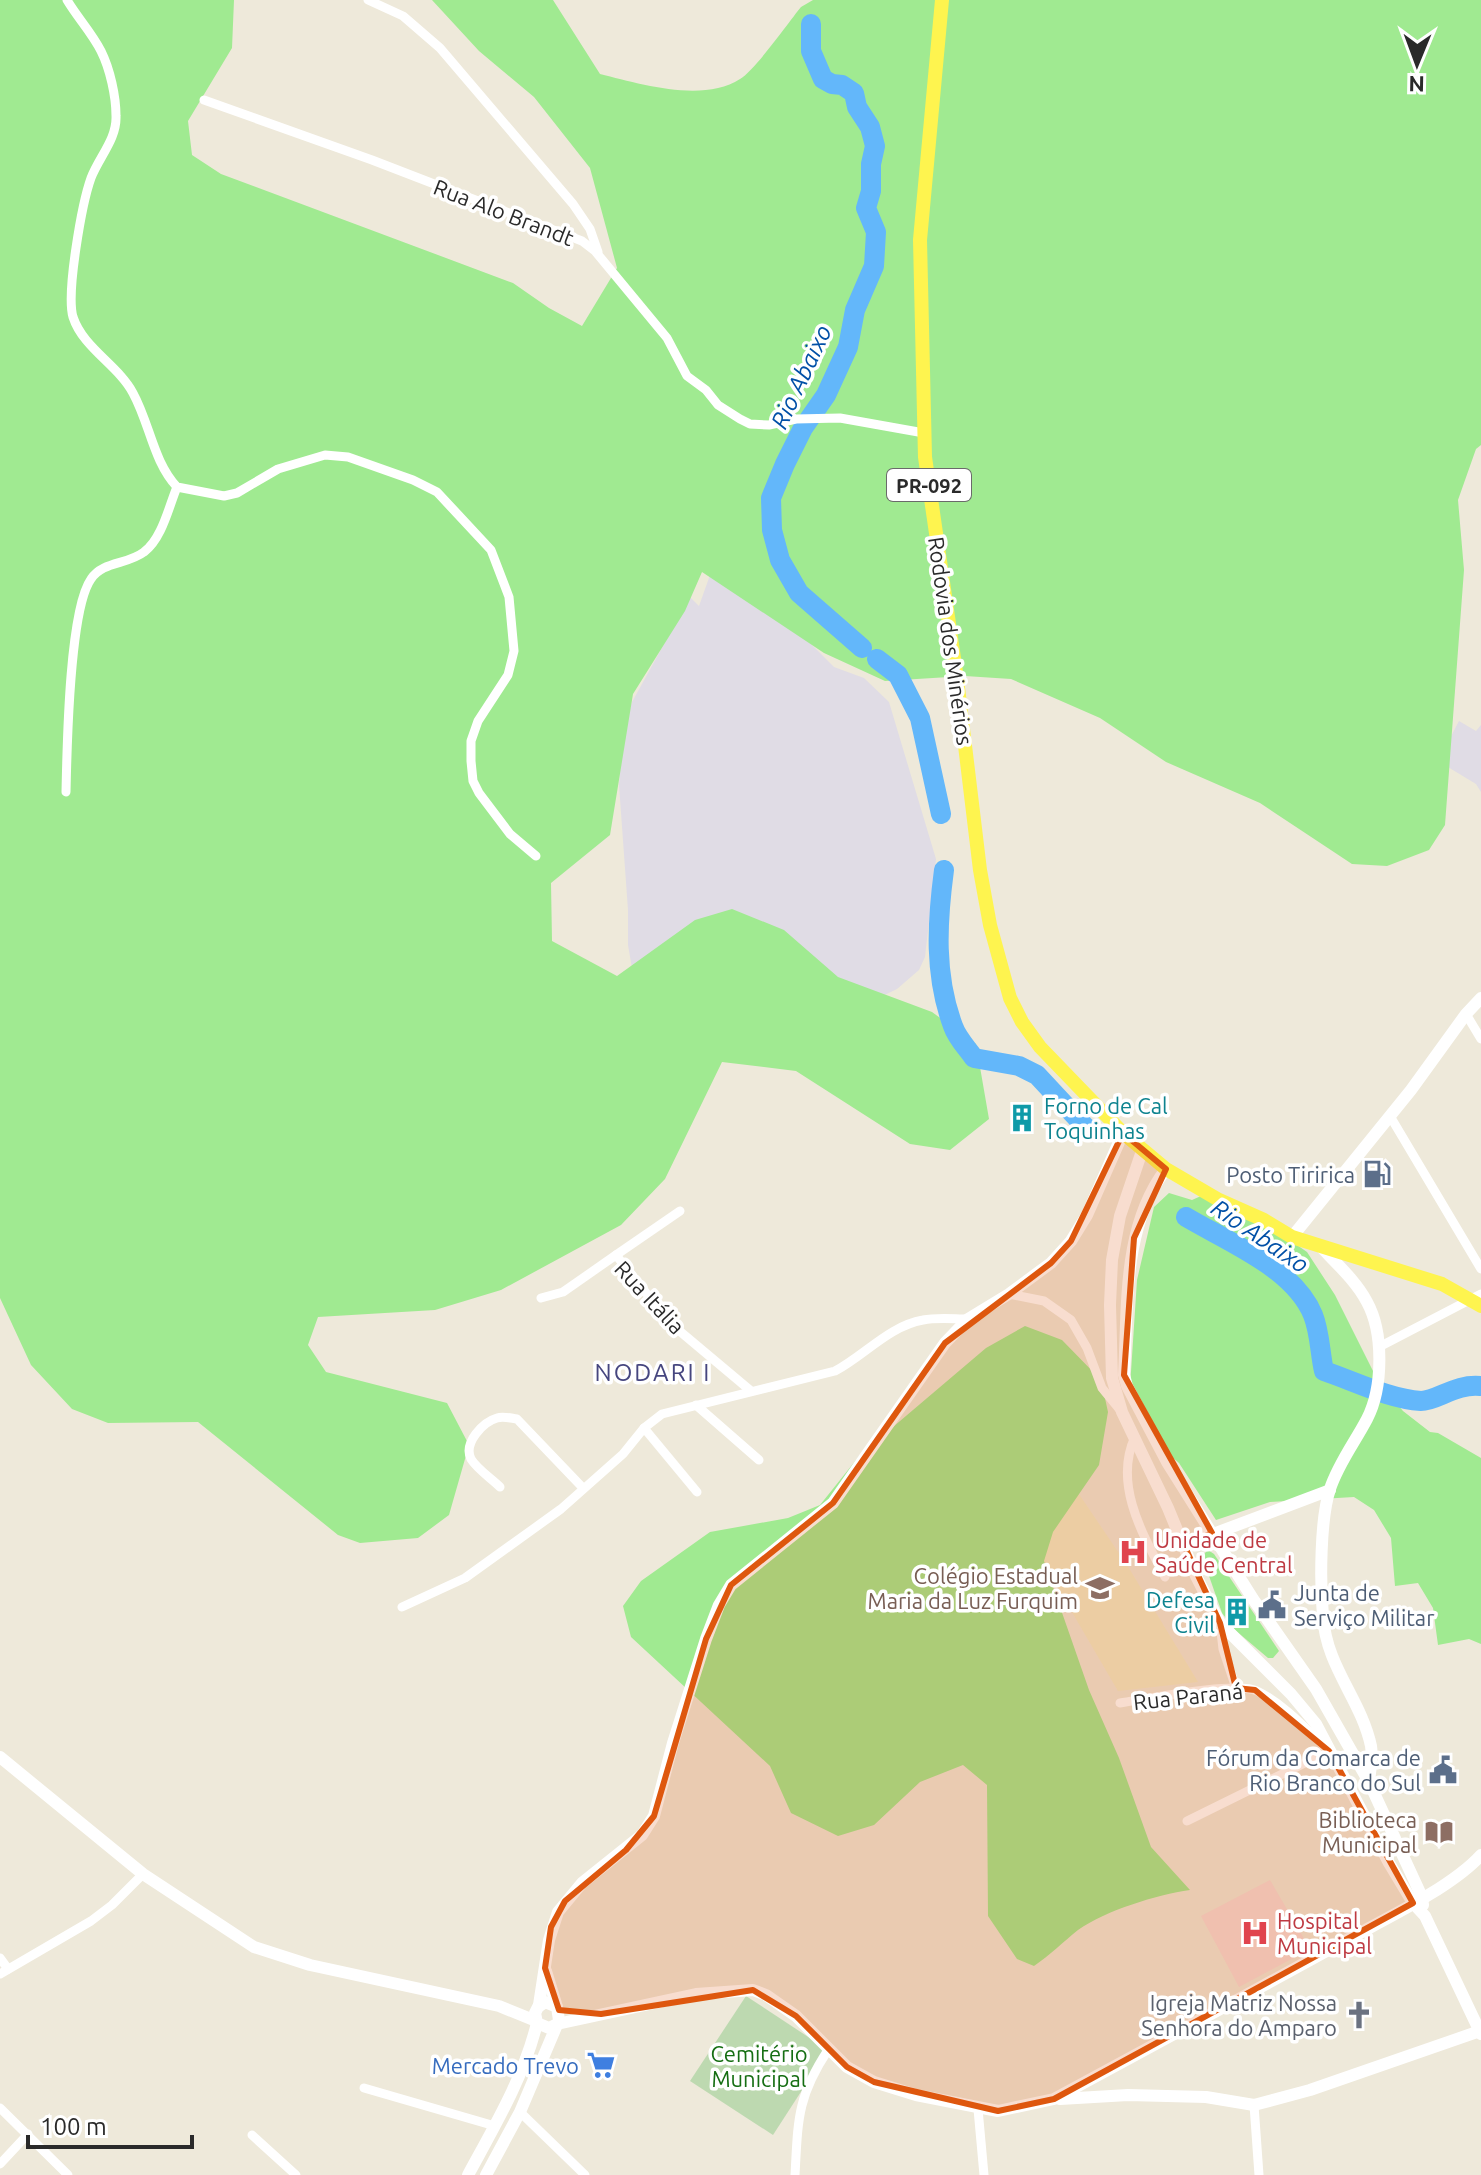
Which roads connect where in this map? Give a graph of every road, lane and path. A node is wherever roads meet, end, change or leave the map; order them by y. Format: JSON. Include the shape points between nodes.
{"nodes":[{"id":1,"x":67,"y":0,"type":"edge"},
{"id":2,"x":368,"y":0,"type":"edge"},
{"id":3,"x":942,"y":0,"type":"edge"},
{"id":4,"x":204,"y":100,"type":"dead end"},
{"id":5,"x":600,"y":259,"type":"junction"},
{"id":6,"x":924,"y":433,"type":"junction"},
{"id":7,"x":177,"y":487,"type":"junction"},
{"id":8,"x":66,"y":792,"type":"dead end"},
{"id":9,"x":536,"y":856,"type":"dead end"},
{"id":10,"x":1481,"y":998,"type":"edge"},
{"id":11,"x":1466,"y":1014,"type":"junction"},
{"id":12,"x":1481,"y":1039,"type":"edge"},
{"id":13,"x":1390,"y":1116,"type":"junction"},
{"id":14,"x":1123,"y":1133,"type":"junction"},
{"id":15,"x":1142,"y":1151,"type":"junction"},
{"id":16,"x":1166,"y":1169,"type":"junction"},
{"id":17,"x":680,"y":1211,"type":"dead end"},
{"id":18,"x":1292,"y":1237,"type":"junction"},
{"id":19,"x":1318,"y":1243,"type":"junction"},
{"id":20,"x":616,"y":1255,"type":"junction"},
{"id":21,"x":1481,"y":1269,"type":"edge"},
{"id":22,"x":1009,"y":1294,"type":"junction"},
{"id":23,"x":541,"y":1298,"type":"dead end"},
{"id":24,"x":1478,"y":1300,"type":"edge"},
{"id":25,"x":968,"y":1319,"type":"junction"},
{"id":26,"x":1379,"y":1347,"type":"junction"},
{"id":27,"x":751,"y":1391,"type":"junction"},
{"id":28,"x":696,"y":1405,"type":"junction"},
{"id":29,"x":1122,"y":1412,"type":"junction"},
{"id":30,"x":644,"y":1428,"type":"junction"},
{"id":31,"x":1135,"y":1437,"type":"junction"},
{"id":32,"x":759,"y":1460,"type":"dead end"},
{"id":33,"x":500,"y":1487,"type":"dead end"},
{"id":34,"x":583,"y":1488,"type":"junction"},
{"id":35,"x":1330,"y":1490,"type":"junction"},
{"id":36,"x":697,"y":1492,"type":"dead end"},
{"id":37,"x":1212,"y":1533,"type":"junction"},
{"id":38,"x":1184,"y":1545,"type":"junction"},
{"id":39,"x":1165,"y":1577,"type":"dead end"},
{"id":40,"x":402,"y":1607,"type":"dead end"},
{"id":41,"x":1220,"y":1623,"type":"junction"},
{"id":42,"x":1296,"y":1661,"type":"junction"},
{"id":43,"x":1276,"y":1680,"type":"junction"},
{"id":44,"x":1236,"y":1688,"type":"junction"},
{"id":45,"x":1120,"y":1703,"type":"dead end"},
{"id":46,"x":1329,"y":1751,"type":"junction"},
{"id":47,"x":0,"y":1757,"type":"edge"},
{"id":48,"x":1369,"y":1782,"type":"junction"},
{"id":49,"x":1187,"y":1821,"type":"dead end"},
{"id":50,"x":1481,"y":1855,"type":"edge"},
{"id":51,"x":143,"y":1874,"type":"junction"},
{"id":52,"x":1418,"y":1900,"type":"junction"},
{"id":53,"x":0,"y":1958,"type":"edge"},
{"id":54,"x":545,"y":1968,"type":"junction"},
{"id":55,"x":4,"y":1972,"type":"edge"},
{"id":56,"x":499,"y":2006,"type":"junction"},
{"id":57,"x":538,"y":2006,"type":"junction"},
{"id":58,"x":558,"y":2008,"type":"junction"},
{"id":59,"x":601,"y":2014,"type":"junction"},
{"id":60,"x":537,"y":2022,"type":"junction"},
{"id":61,"x":556,"y":2025,"type":"junction"},
{"id":62,"x":1480,"y":2033,"type":"edge"},
{"id":63,"x":828,"y":2050,"type":"junction"},
{"id":64,"x":364,"y":2088,"type":"dead end"},
{"id":65,"x":1054,"y":2099,"type":"junction"},
{"id":66,"x":1254,"y":2105,"type":"junction"},
{"id":67,"x":0,"y":2108,"type":"edge"},
{"id":68,"x":978,"y":2109,"type":"junction"},
{"id":69,"x":520,"y":2112,"type":"junction"},
{"id":70,"x":495,"y":2126,"type":"junction"},
{"id":71,"x":28,"y":2134,"type":"junction"},
{"id":72,"x":252,"y":2135,"type":"dead end"},
{"id":73,"x":0,"y":2164,"type":"edge"},
{"id":74,"x":68,"y":2175,"type":"edge"},
{"id":75,"x":296,"y":2175,"type":"edge"},
{"id":76,"x":468,"y":2175,"type":"edge"},
{"id":77,"x":486,"y":2175,"type":"edge"},
{"id":78,"x":585,"y":2175,"type":"edge"},
{"id":79,"x":795,"y":2175,"type":"edge"},
{"id":80,"x":984,"y":2175,"type":"edge"},
{"id":81,"x":1259,"y":2175,"type":"edge"}],
"edges":[{"from":1,"to":7,"type":"street","via":[[101,52],[116,119],[113,137],[90,179],[73,276],[73,315],[82,333],[130,386],[160,463]]},
{"from":2,"to":5,"type":"street","via":[[403,16],[440,48],[573,204],[590,229]]},
{"from":3,"to":6,"type":"main road","name":"Rodovia dos Minérios","number":"PR-092","via":[[920,240]]},
{"from":4,"to":5,"type":"street","name":"Rua Alo Brandt","via":[[566,234]]},
{"from":5,"to":6,"type":"street","name":"Rua Alo Brandt","via":[[667,338],[687,376],[718,405],[750,424],[840,418]]},
{"from":6,"to":14,"type":"main road","name":"Rodovia dos Minérios","number":"PR-092","via":[[980,870],[1000,965],[1010,998],[1040,1047]]},
{"from":7,"to":8,"type":"street","via":[[151,546],[102,567],[87,585],[78,620]]},
{"from":7,"to":9,"type":"street","via":[[224,496],[278,469],[325,455],[348,457],[437,492],[491,550],[509,597],[514,651],[508,675],[471,741],[473,781],[510,834]]},
{"from":10,"to":11,"type":"street"},
{"from":11,"to":12,"type":"street"},
{"from":11,"to":13,"type":"street"},
{"from":13,"to":18,"type":"street"},
{"from":13,"to":21,"type":"street"},
{"from":14,"to":15,"type":"main road","name":"Rodovia dos Minérios","number":"PR-092"},
{"from":14,"to":22,"type":"street","via":[[1071,1241]]},
{"from":15,"to":16,"type":"main road","name":"Rodovia dos Minérios","number":"PR-092"},
{"from":15,"to":29,"type":"street","via":[[1112,1260],[1112,1378]]},
{"from":16,"to":18,"type":"main road","number":"PR-092"},
{"from":16,"to":37,"type":"street","via":[[1134,1238],[1124,1375],[1133,1402]]},
{"from":17,"to":20,"type":"street"},
{"from":18,"to":19,"type":"main road","number":"PR-092"},
{"from":19,"to":24,"type":"main road","number":"PR-092"},
{"from":19,"to":26,"type":"street","via":[[1368,1303]]},
{"from":20,"to":23,"type":"street","name":"Rua Itália","via":[[563,1292]]},
{"from":20,"to":27,"type":"street","name":"Rua Itália","via":[[670,1323]]},
{"from":22,"to":25,"type":"street"},
{"from":22,"to":29,"type":"street","via":[[1044,1301],[1071,1320],[1102,1388]]},
{"from":24,"to":26,"type":"street"},
{"from":25,"to":27,"type":"street","via":[[923,1320],[885,1335],[835,1371]]},
{"from":25,"to":54,"type":"street","via":[[945,1343],[833,1503],[731,1585],[706,1639],[654,1816],[642,1835],[565,1901],[551,1927]]},
{"from":26,"to":35,"type":"street","via":[[1379,1390]]},
{"from":27,"to":28,"type":"street"},
{"from":28,"to":30,"type":"street","via":[[662,1414]]},
{"from":28,"to":32,"type":"street"},
{"from":29,"to":31,"type":"street"},
{"from":30,"to":34,"type":"street"},
{"from":30,"to":36,"type":"street"},
{"from":31,"to":38,"type":"street"},
{"from":31,"to":39,"type":"street","via":[[1128,1453],[1135,1519]]},
{"from":33,"to":34,"type":"street","via":[[471,1459],[469,1447],[487,1423],[499,1417],[517,1419]]},
{"from":34,"to":40,"type":"street","via":[[465,1578]]},
{"from":35,"to":37,"type":"street"},
{"from":35,"to":48,"type":"street","via":[[1324,1528],[1326,1645],[1367,1733]]},
{"from":37,"to":38,"type":"street"},
{"from":37,"to":42,"type":"street"},
{"from":38,"to":41,"type":"street"},
{"from":41,"to":43,"type":"street"},
{"from":41,"to":44,"type":"street"},
{"from":42,"to":43,"type":"street"},
{"from":42,"to":48,"type":"street"},
{"from":43,"to":46,"type":"street","via":[[1316,1724]]},
{"from":44,"to":45,"type":"street","name":"Rua Paraná"},
{"from":44,"to":46,"type":"street","name":"Rua Paraná","via":[[1255,1690]]},
{"from":46,"to":49,"type":"street"},
{"from":46,"to":52,"type":"street"},
{"from":47,"to":51,"type":"street"},
{"from":48,"to":52,"type":"street"},
{"from":50,"to":52,"type":"street"},
{"from":51,"to":55,"type":"street","via":[[91,1921]]},
{"from":51,"to":56,"type":"street","via":[[254,1947],[310,1965]]},
{"from":52,"to":62,"type":"street"},
{"from":52,"to":65,"type":"street"},
{"from":53,"to":55,"type":"street"},
{"from":54,"to":57,"type":"street"},
{"from":54,"to":58,"type":"street"},
{"from":56,"to":57,"type":"street"},
{"from":56,"to":60,"type":"street"},
{"from":57,"to":58,"type":"street","via":[[545,2002]]},
{"from":57,"to":60,"type":"street"},
{"from":58,"to":59,"type":"street"},
{"from":58,"to":61,"type":"street"},
{"from":59,"to":61,"type":"street"},
{"from":59,"to":63,"type":"street","via":[[696,1994],[753,1990],[796,2016]]},
{"from":60,"to":61,"type":"street","via":[[549,2028]]},
{"from":60,"to":70,"type":"street"},
{"from":61,"to":69,"type":"street"},
{"from":62,"to":66,"type":"street"},
{"from":63,"to":68,"type":"street","via":[[874,2082]]},
{"from":63,"to":79,"type":"street","via":[[801,2104]]},
{"from":64,"to":70,"type":"street"},
{"from":65,"to":66,"type":"street","via":[[1206,2097]]},
{"from":65,"to":68,"type":"street","via":[[998,2111]]},
{"from":66,"to":81,"type":"street"},
{"from":67,"to":71,"type":"street"},
{"from":68,"to":80,"type":"street"},
{"from":69,"to":77,"type":"street"},
{"from":69,"to":78,"type":"street"},
{"from":70,"to":76,"type":"street"},
{"from":71,"to":73,"type":"street"},
{"from":71,"to":74,"type":"street"},
{"from":72,"to":75,"type":"street"}]}
